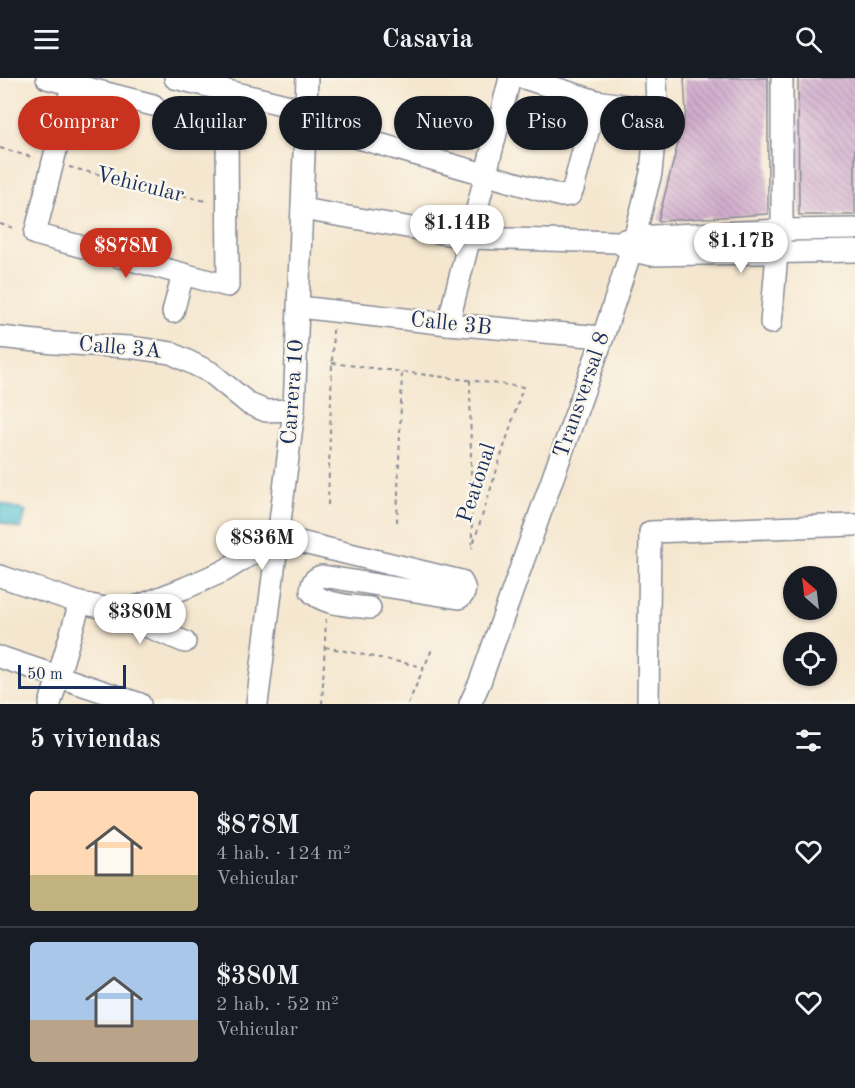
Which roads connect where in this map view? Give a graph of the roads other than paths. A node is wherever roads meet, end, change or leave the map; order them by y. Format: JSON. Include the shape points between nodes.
{"nodes":[{"id":1,"x":47,"y":78,"type":"edge"},
{"id":2,"x":175,"y":78,"type":"edge"},
{"id":3,"x":307,"y":78,"type":"edge"},
{"id":4,"x":510,"y":78,"type":"edge"},
{"id":5,"x":524,"y":78,"type":"edge"},
{"id":6,"x":656,"y":78,"type":"edge"},
{"id":7,"x":782,"y":78,"type":"edge"},
{"id":8,"x":73,"y":81,"type":"edge"},
{"id":9,"x":307,"y":96,"type":"edge"},
{"id":10,"x":657,"y":96,"type":"edge"},
{"id":11,"x":596,"y":101,"type":"junction"},
{"id":12,"x":600,"y":102,"type":"edge"},
{"id":13,"x":152,"y":105,"type":"edge"},
{"id":14,"x":279,"y":108,"type":"edge"},
{"id":15,"x":382,"y":140,"type":"edge"},
{"id":16,"x":227,"y":150,"type":"edge"},
{"id":17,"x":305,"y":150,"type":"edge"},
{"id":18,"x":653,"y":150,"type":"edge"},
{"id":19,"x":485,"y":173,"type":"junction"},
{"id":20,"x":302,"y":209,"type":"junction"},
{"id":21,"x":855,"y":229,"type":"edge"},
{"id":22,"x":782,"y":230,"type":"junction"},
{"id":23,"x":470,"y":238,"type":"junction"},
{"id":24,"x":628,"y":243,"type":"junction"},
{"id":25,"x":855,"y":252,"type":"edge"},
{"id":26,"x":777,"y":254,"type":"junction"},
{"id":27,"x":183,"y":274,"type":"junction"},
{"id":28,"x":298,"y":307,"type":"junction"},
{"id":29,"x":173,"y":312,"type":"dead end"},
{"id":30,"x":771,"y":323,"type":"dead end"},
{"id":31,"x":448,"y":324,"type":"junction"},
{"id":32,"x":0,"y":337,"type":"edge"},
{"id":33,"x":603,"y":337,"type":"junction"},
{"id":34,"x":294,"y":410,"type":"junction"},
{"id":35,"x":855,"y":525,"type":"edge"},
{"id":36,"x":279,"y":537,"type":"junction"},
{"id":37,"x":0,"y":576,"type":"edge"},
{"id":38,"x":80,"y":603,"type":"junction"},
{"id":39,"x":370,"y":609,"type":"dead end"},
{"id":40,"x":122,"y":611,"type":"junction"},
{"id":41,"x":185,"y":642,"type":"dead end"},
{"id":42,"x":0,"y":657,"type":"edge"},
{"id":43,"x":58,"y":677,"type":"junction"},
{"id":44,"x":50,"y":704,"type":"edge"},
{"id":45,"x":140,"y":704,"type":"edge"},
{"id":46,"x":257,"y":704,"type":"edge"},
{"id":47,"x":470,"y":704,"type":"edge"},
{"id":48,"x":648,"y":704,"type":"edge"}],
"edges":[{"from":1,"to":8,"type":"street"},
{"from":2,"to":14,"type":"street"},
{"from":3,"to":9,"type":"street","name":"Carrera 10"},
{"from":4,"to":19,"type":"street"},
{"from":5,"to":11,"type":"street"},
{"from":6,"to":10,"type":"street","name":"Transversal 8"},
{"from":7,"to":22,"type":"street"},
{"from":8,"to":13,"type":"street"},
{"from":8,"to":27,"type":"street","via":[[35,234]]},
{"from":11,"to":12,"type":"street"},
{"from":11,"to":19,"type":"street","via":[[570,195],[561,196]]},
{"from":15,"to":19,"type":"street"},
{"from":16,"to":27,"type":"street","via":[[228,286]]},
{"from":17,"to":20,"type":"street","name":"Carrera 10"},
{"from":18,"to":24,"type":"street","name":"Transversal 8","via":[[651,173]]},
{"from":19,"to":23,"type":"street"},
{"from":20,"to":23,"type":"street"},
{"from":20,"to":28,"type":"street","name":"Carrera 10"},
{"from":21,"to":22,"type":"street"},
{"from":22,"to":24,"type":"street"},
{"from":22,"to":26,"type":"street"},
{"from":23,"to":24,"type":"street"},
{"from":23,"to":31,"type":"street"},
{"from":24,"to":26,"type":"street","via":[[652,255]]},
{"from":24,"to":33,"type":"street","name":"Transversal 8"},
{"from":25,"to":26,"type":"street"},
{"from":26,"to":30,"type":"street"},
{"from":27,"to":29,"type":"street"},
{"from":28,"to":31,"type":"street","name":"Calle 3B"},
{"from":28,"to":34,"type":"street","name":"Carrera 10"},
{"from":31,"to":33,"type":"street","name":"Calle 3B"},
{"from":32,"to":34,"type":"street","name":"Calle 3A","via":[[171,352],[210,372],[249,404],[266,411]]},
{"from":33,"to":47,"type":"street","name":"Transversal 8"},
{"from":34,"to":36,"type":"street","name":"Carrera 10"},
{"from":35,"to":48,"type":"street","via":[[650,532]]},
{"from":36,"to":39,"type":"street","via":[[461,581],[465,586],[459,598],[322,576],[312,584],[315,596]]},
{"from":36,"to":40,"type":"street","via":[[224,570]]},
{"from":36,"to":46,"type":"street","name":"Carrera 10"},
{"from":37,"to":38,"type":"street"},
{"from":38,"to":40,"type":"street"},
{"from":38,"to":43,"type":"street"},
{"from":40,"to":41,"type":"street","via":[[129,619]]},
{"from":42,"to":43,"type":"street"},
{"from":43,"to":44,"type":"street"},
{"from":43,"to":45,"type":"street"}]}
